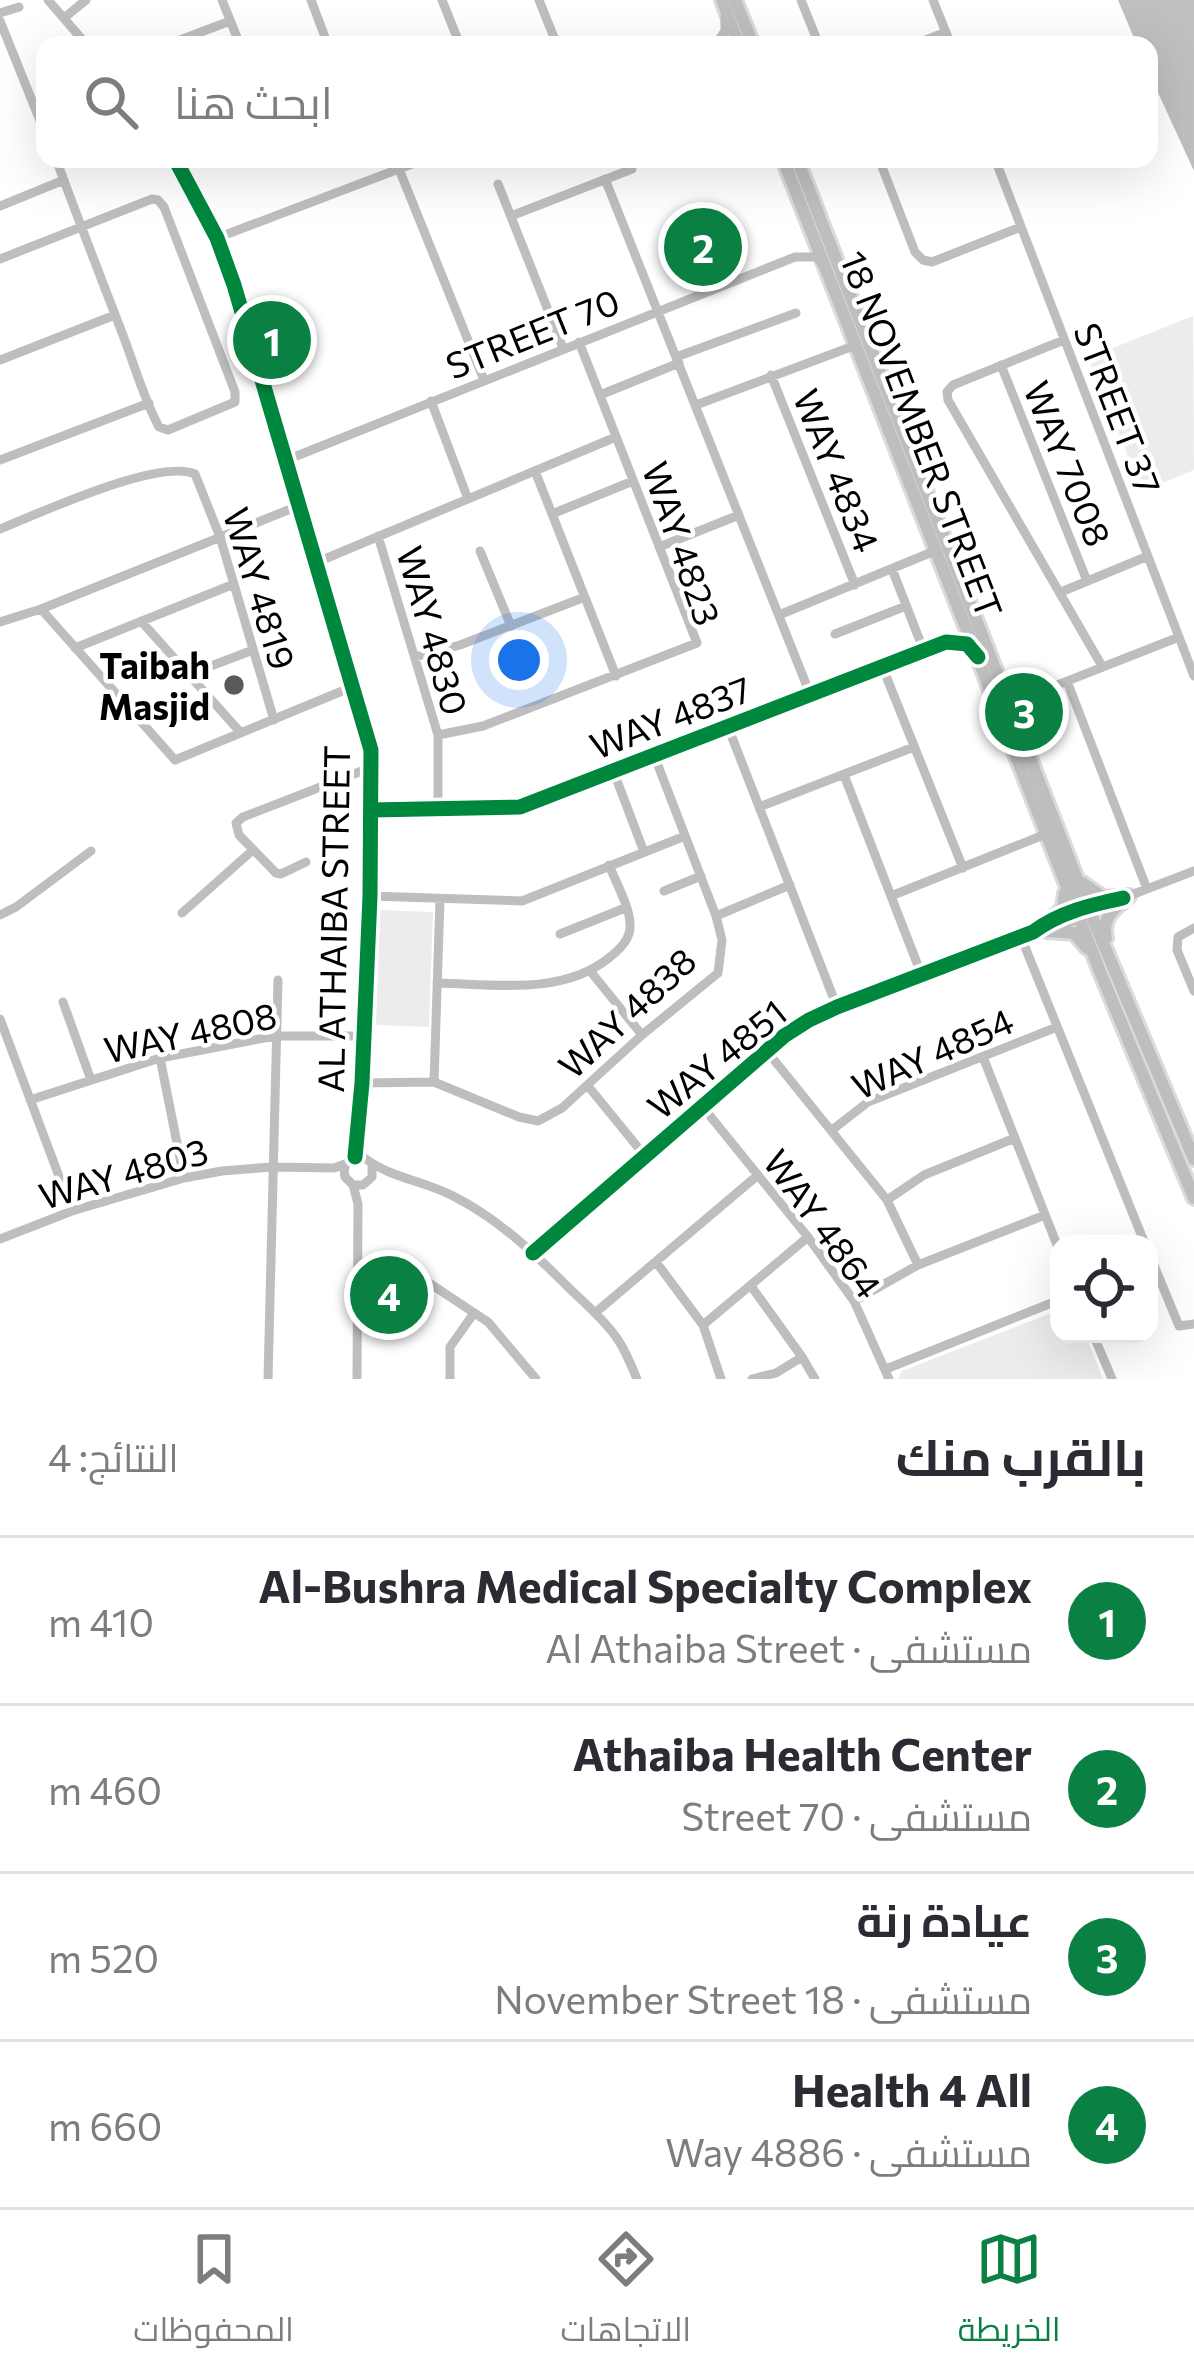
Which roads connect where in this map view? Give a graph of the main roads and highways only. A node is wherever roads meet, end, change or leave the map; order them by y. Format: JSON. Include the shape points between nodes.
{"nodes":[{"id":1,"x":721,"y":0,"type":"edge"},
{"id":2,"x":735,"y":0,"type":"edge"},
{"id":3,"x":736,"y":36,"type":"edge"},
{"id":4,"x":749,"y":36,"type":"edge"},
{"id":5,"x":787,"y":168,"type":"edge"},
{"id":6,"x":801,"y":168,"type":"edge"},
{"id":7,"x":1057,"y":862,"type":"junction"},
{"id":8,"x":1075,"y":872,"type":"junction"},
{"id":9,"x":1084,"y":912,"type":"junction"},
{"id":10,"x":1106,"y":970,"type":"junction"},
{"id":11,"x":1194,"y":1159,"type":"edge"},
{"id":12,"x":1194,"y":1198,"type":"edge"}],
"edges":[{"from":1,"to":3,"type":"main road"},
{"from":2,"to":4,"type":"main road"},
{"from":5,"to":7,"type":"main road","name":"18 NOVEMBER STREET"},
{"from":6,"to":8,"type":"main road","name":"18 NOVEMBER STREET"},
{"from":7,"to":9,"type":"main road","name":"18 NOVEMBER STREET"},
{"from":7,"to":10,"type":"main road","via":[[1066,895],[1043,928],[1074,933]]},
{"from":8,"to":9,"type":"main road","name":"18 NOVEMBER STREET"},
{"from":8,"to":10,"type":"main road","via":[[1104,898],[1126,897],[1106,920]]},
{"from":9,"to":10,"type":"main road","name":"18 NOVEMBER STREET"},
{"from":10,"to":11,"type":"main road","name":"18 NOVEMBER STREET"},
{"from":10,"to":12,"type":"main road","name":"18 NOVEMBER STREET"}]}
